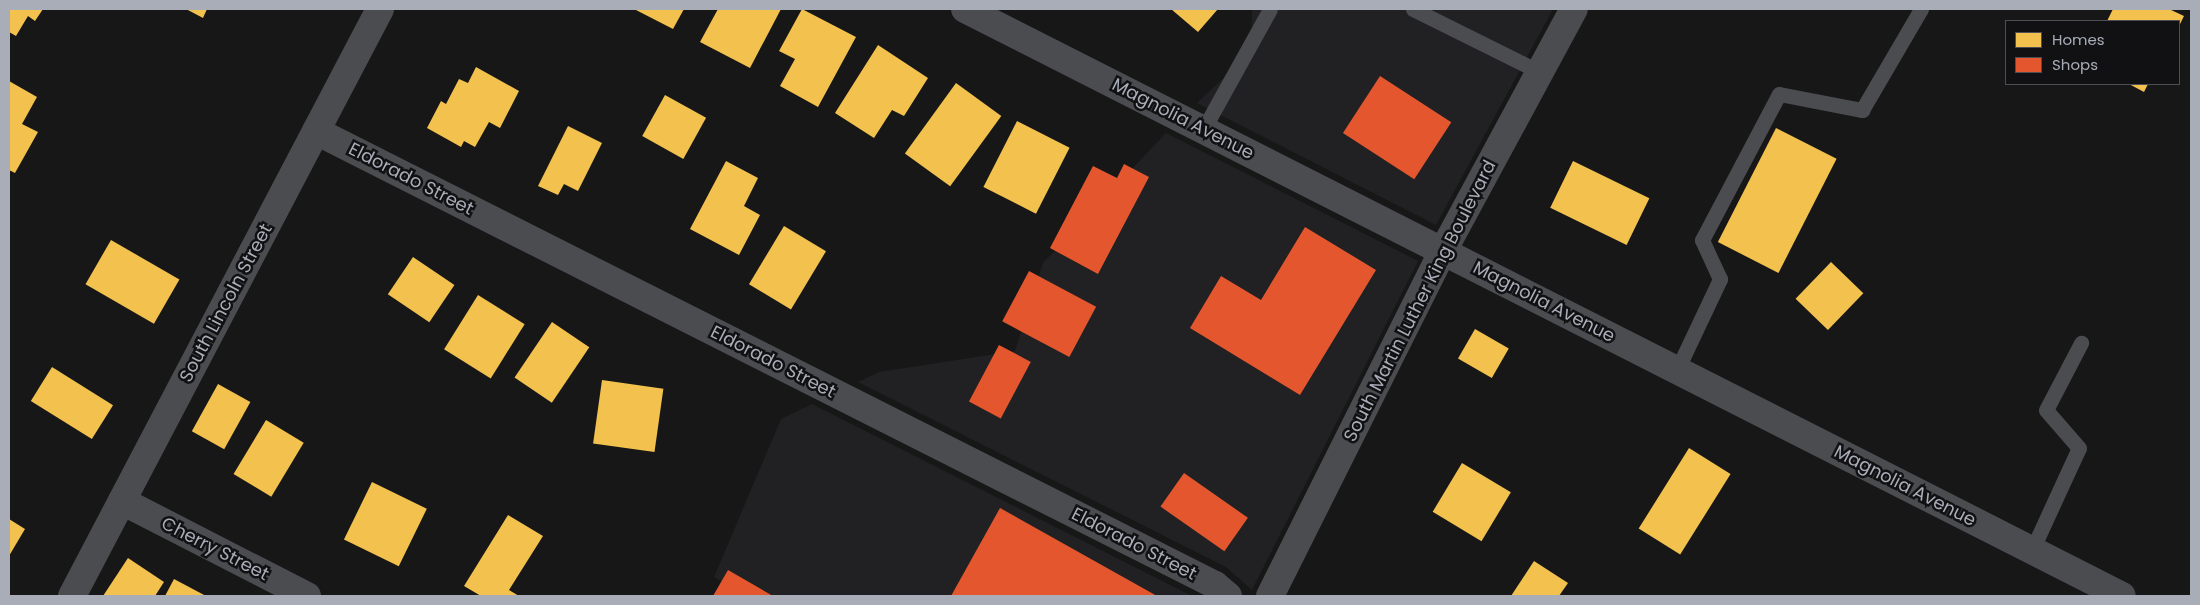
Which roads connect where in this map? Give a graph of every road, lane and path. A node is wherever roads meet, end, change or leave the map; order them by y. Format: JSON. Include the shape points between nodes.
{"nodes":[{"id":1,"x":380,"y":9,"type":"edge"},
{"id":2,"x":965,"y":9,"type":"edge"},
{"id":3,"x":1270,"y":9,"type":"edge"},
{"id":4,"x":1412,"y":9,"type":"edge"},
{"id":5,"x":1574,"y":9,"type":"edge"},
{"id":6,"x":1921,"y":9,"type":"edge"},
{"id":7,"x":1540,"y":72,"type":"junction"},
{"id":8,"x":1203,"y":130,"type":"junction"},
{"id":9,"x":316,"y":131,"type":"junction"},
{"id":10,"x":1443,"y":251,"type":"junction"},
{"id":11,"x":2081,"y":343,"type":"dead end"},
{"id":12,"x":1677,"y":370,"type":"junction"},
{"id":13,"x":122,"y":501,"type":"junction"},
{"id":14,"x":2032,"y":550,"type":"junction"},
{"id":15,"x":72,"y":596,"type":"edge"},
{"id":16,"x":307,"y":596,"type":"edge"},
{"id":17,"x":1228,"y":596,"type":"edge"},
{"id":18,"x":1270,"y":596,"type":"edge"},
{"id":19,"x":2122,"y":596,"type":"edge"}],
"edges":[{"from":1,"to":9,"type":"street","name":"South Lincoln Street"},
{"from":2,"to":8,"type":"street","name":"Magnolia Avenue"},
{"from":3,"to":8,"type":"lane"},
{"from":4,"to":7,"type":"lane"},
{"from":5,"to":7,"type":"street","name":"South Martin Luther King Boulevard"},
{"from":6,"to":12,"type":"lane","via":[[1862,110],[1779,94],[1702,240],[1720,279]]},
{"from":7,"to":10,"type":"street","name":"South Martin Luther King Boulevard"},
{"from":8,"to":10,"type":"street","name":"Magnolia Avenue"},
{"from":9,"to":13,"type":"street","name":"South Lincoln Street"},
{"from":9,"to":17,"type":"street","name":"Eldorado Street","via":[[1215,585]]},
{"from":10,"to":12,"type":"street","name":"Magnolia Avenue"},
{"from":10,"to":18,"type":"street","name":"South Martin Luther King Boulevard"},
{"from":11,"to":14,"type":"lane","via":[[2046,410],[2079,448]]},
{"from":12,"to":14,"type":"street","name":"Magnolia Avenue"},
{"from":13,"to":15,"type":"street","name":"South Lincoln Street"},
{"from":13,"to":16,"type":"street","name":"Cherry Street"},
{"from":14,"to":19,"type":"street","name":"Magnolia Avenue"}]}
